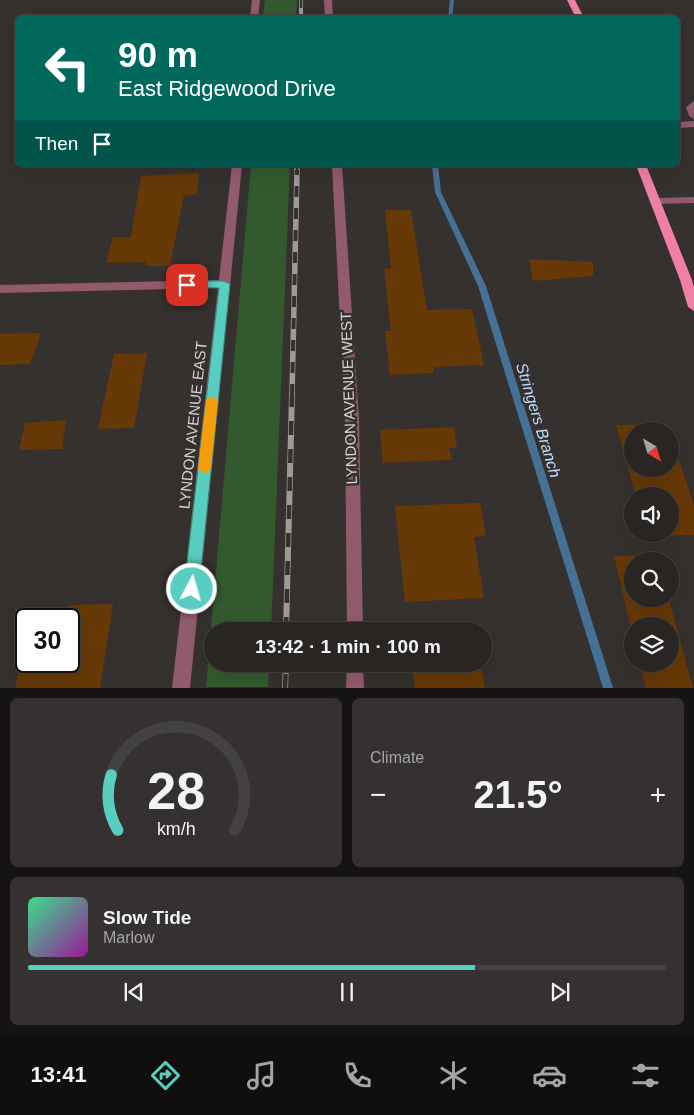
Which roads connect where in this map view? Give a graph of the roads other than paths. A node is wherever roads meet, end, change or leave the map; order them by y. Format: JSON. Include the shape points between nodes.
{"nodes":[{"id":1,"x":256,"y":0,"type":"edge"},
{"id":2,"x":328,"y":0,"type":"edge"},
{"id":3,"x":571,"y":0,"type":"edge"},
{"id":4,"x":254,"y":15,"type":"edge"},
{"id":5,"x":329,"y":15,"type":"edge"},
{"id":6,"x":578,"y":15,"type":"edge"},
{"id":7,"x":694,"y":104,"type":"edge"},
{"id":8,"x":694,"y":116,"type":"edge"},
{"id":9,"x":694,"y":124,"type":"edge"},
{"id":10,"x":680,"y":125,"type":"edge"},
{"id":11,"x":237,"y":167,"type":"edge"},
{"id":12,"x":337,"y":167,"type":"edge"},
{"id":13,"x":642,"y":167,"type":"edge"},
{"id":14,"x":694,"y":200,"type":"edge"},
{"id":15,"x":655,"y":202,"type":"junction"},
{"id":16,"x":224,"y":284,"type":"junction"},
{"id":17,"x":0,"y":289,"type":"edge"},
{"id":18,"x":694,"y":308,"type":"edge"},
{"id":19,"x":355,"y":622,"type":"edge"},
{"id":20,"x":355,"y":672,"type":"edge"},
{"id":21,"x":181,"y":688,"type":"edge"},
{"id":22,"x":355,"y":688,"type":"edge"}],
"edges":[{"from":1,"to":4,"type":"street"},
{"from":2,"to":5,"type":"street"},
{"from":3,"to":6,"type":"main road"},
{"from":7,"to":8,"type":"street","via":[[691,108]]},
{"from":9,"to":10,"type":"street"},
{"from":11,"to":16,"type":"street","name":"LYNDON AVENUE EAST"},
{"from":12,"to":19,"type":"street","name":"LYNDON AVENUE WEST","via":[[352,419]]},
{"from":13,"to":15,"type":"main road"},
{"from":14,"to":15,"type":"street"},
{"from":15,"to":18,"type":"main road"},
{"from":16,"to":17,"type":"street"},
{"from":16,"to":21,"type":"street","name":"LYNDON AVENUE EAST"},
{"from":20,"to":22,"type":"street"}]}
